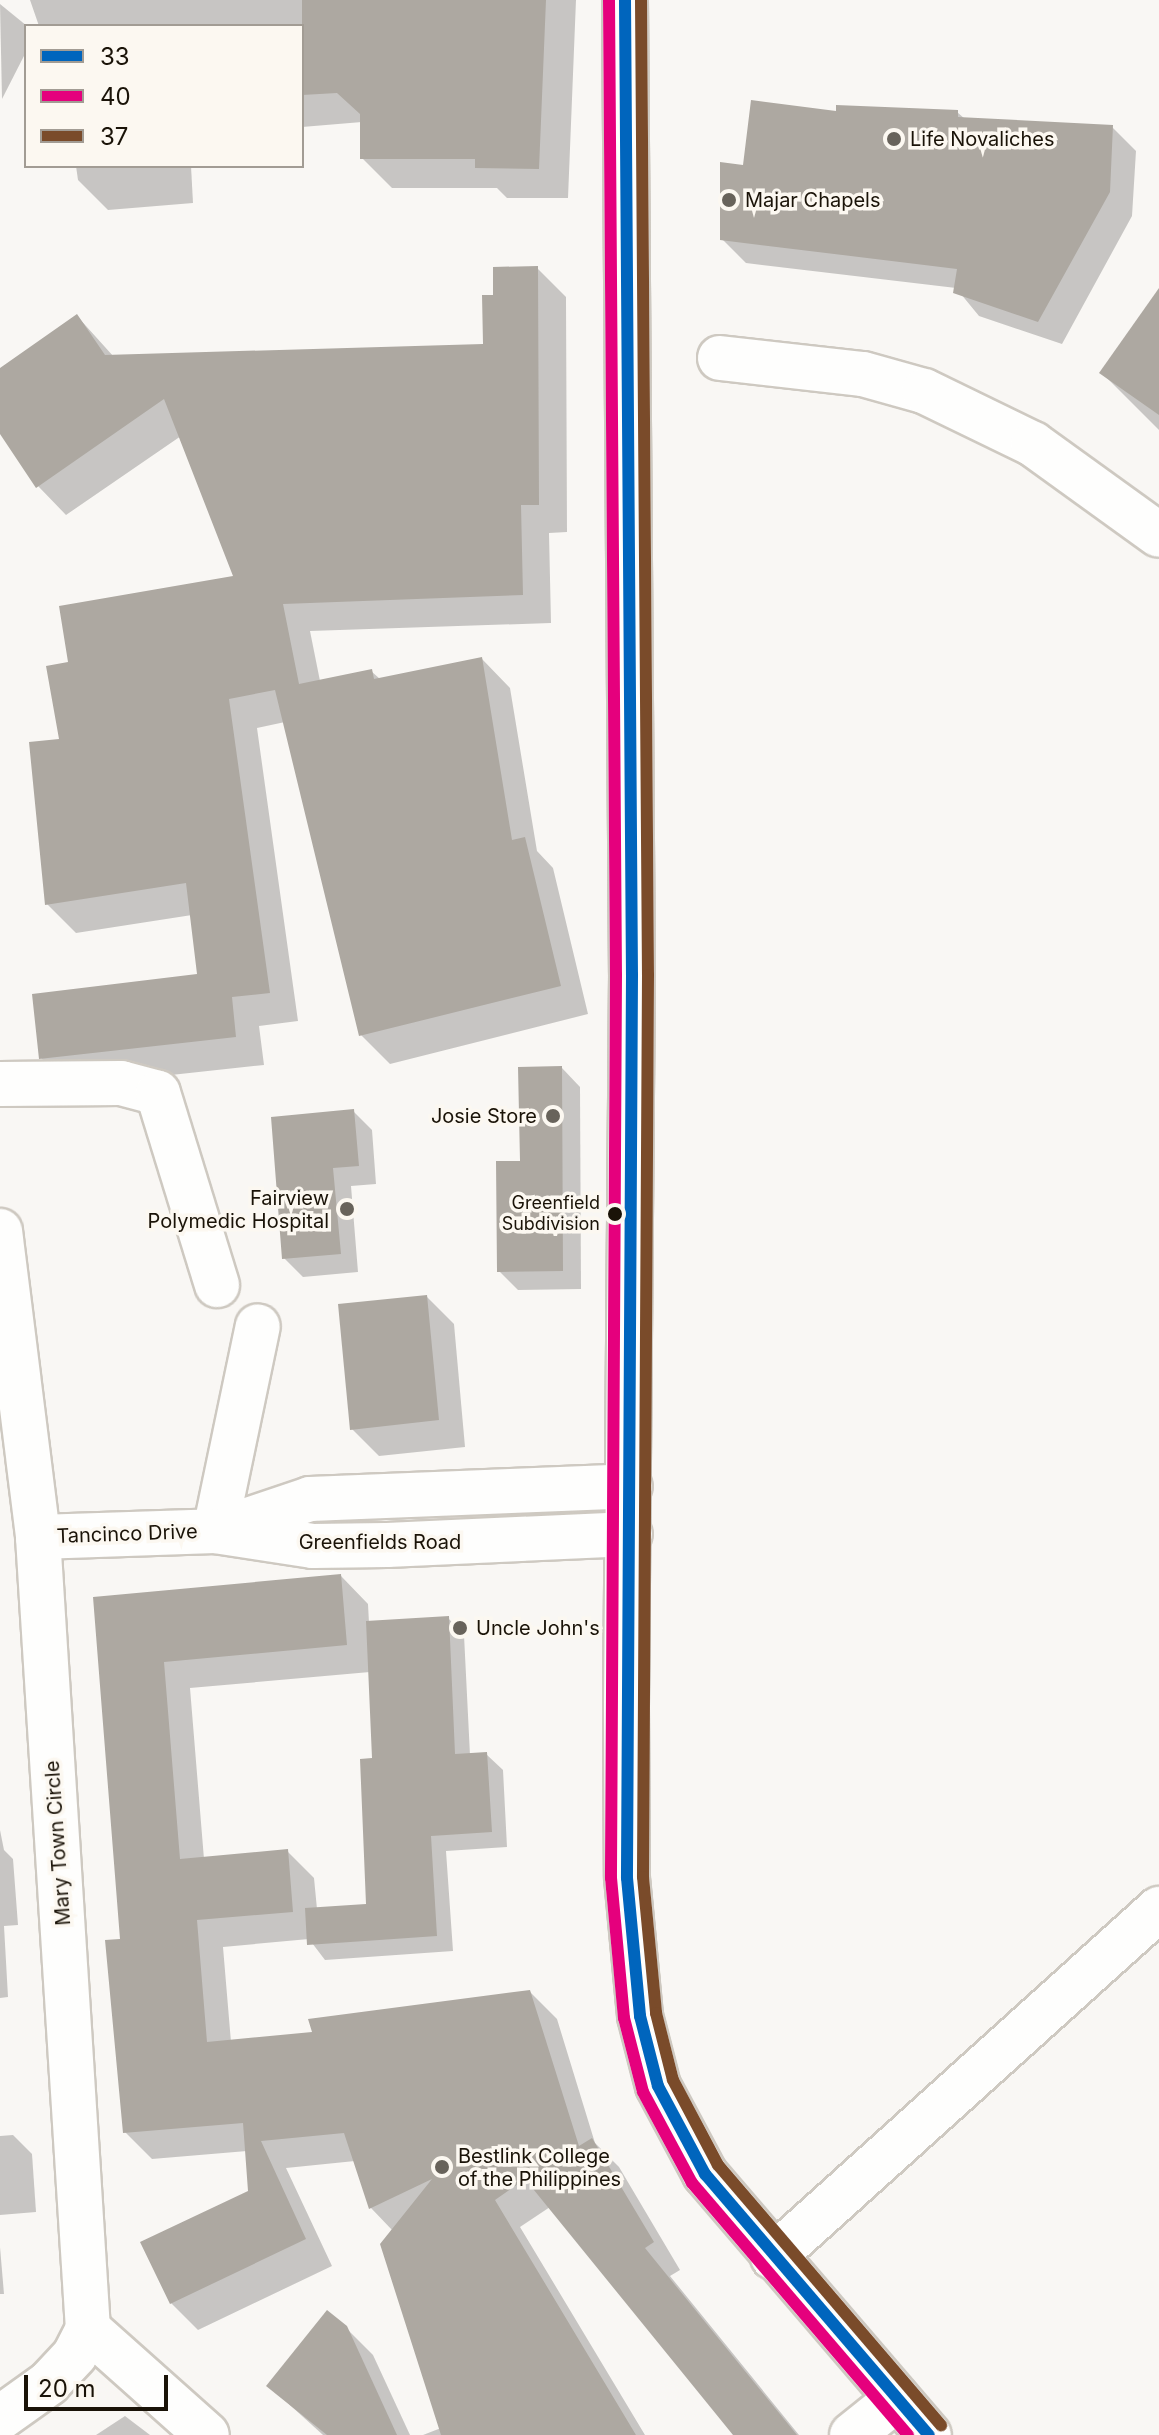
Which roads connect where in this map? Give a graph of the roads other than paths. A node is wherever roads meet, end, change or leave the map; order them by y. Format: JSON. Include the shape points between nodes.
{"nodes":[{"id":1,"x":625,"y":0,"type":"edge"},
{"id":2,"x":720,"y":358,"type":"dead end"},
{"id":3,"x":1157,"y":529,"type":"edge"},
{"id":4,"x":0,"y":1084,"type":"edge"},
{"id":5,"x":0,"y":1231,"type":"edge"},
{"id":6,"x":217,"y":1285,"type":"dead end"},
{"id":7,"x":258,"y":1326,"type":"dead end"},
{"id":8,"x":630,"y":1486,"type":"junction"},
{"id":9,"x":215,"y":1531,"type":"junction"},
{"id":10,"x":630,"y":1534,"type":"junction"},
{"id":11,"x":38,"y":1537,"type":"junction"},
{"id":12,"x":1159,"y":1909,"type":"edge"},
{"id":13,"x":773,"y":2257,"type":"junction"},
{"id":14,"x":88,"y":2329,"type":"junction"},
{"id":15,"x":897,"y":2399,"type":"junction"},
{"id":16,"x":0,"y":2418,"type":"edge"},
{"id":17,"x":207,"y":2435,"type":"edge"},
{"id":18,"x":852,"y":2435,"type":"edge"},
{"id":19,"x":929,"y":2435,"type":"edge"}],
"edges":[{"from":1,"to":8,"type":"main road"},
{"from":2,"to":3,"type":"main road","via":[[863,374],[924,391],[1033,444]]},
{"from":4,"to":6,"type":"main road","via":[[121,1083],[158,1093]]},
{"from":5,"to":11,"type":"main road","name":"Mary Town Circle"},
{"from":7,"to":9,"type":"main road"},
{"from":8,"to":9,"type":"main road","name":"Greenfields Road","via":[[310,1499]]},
{"from":8,"to":10,"type":"main road"},
{"from":9,"to":10,"type":"main road","name":"Greenfields Road","via":[[313,1546]]},
{"from":9,"to":11,"type":"main road","name":"Tancinco Drive"},
{"from":10,"to":13,"type":"main road","via":[[627,1878],[640,2016],[658,2086],[705,2174]]},
{"from":11,"to":14,"type":"main road","name":"Mary Town Circle"},
{"from":12,"to":13,"type":"main road"},
{"from":13,"to":15,"type":"main road"},
{"from":14,"to":16,"type":"main road","via":[[75,2355],[49,2383]]},
{"from":14,"to":17,"type":"main road"},
{"from":15,"to":18,"type":"main road"},
{"from":15,"to":19,"type":"main road"}]}
